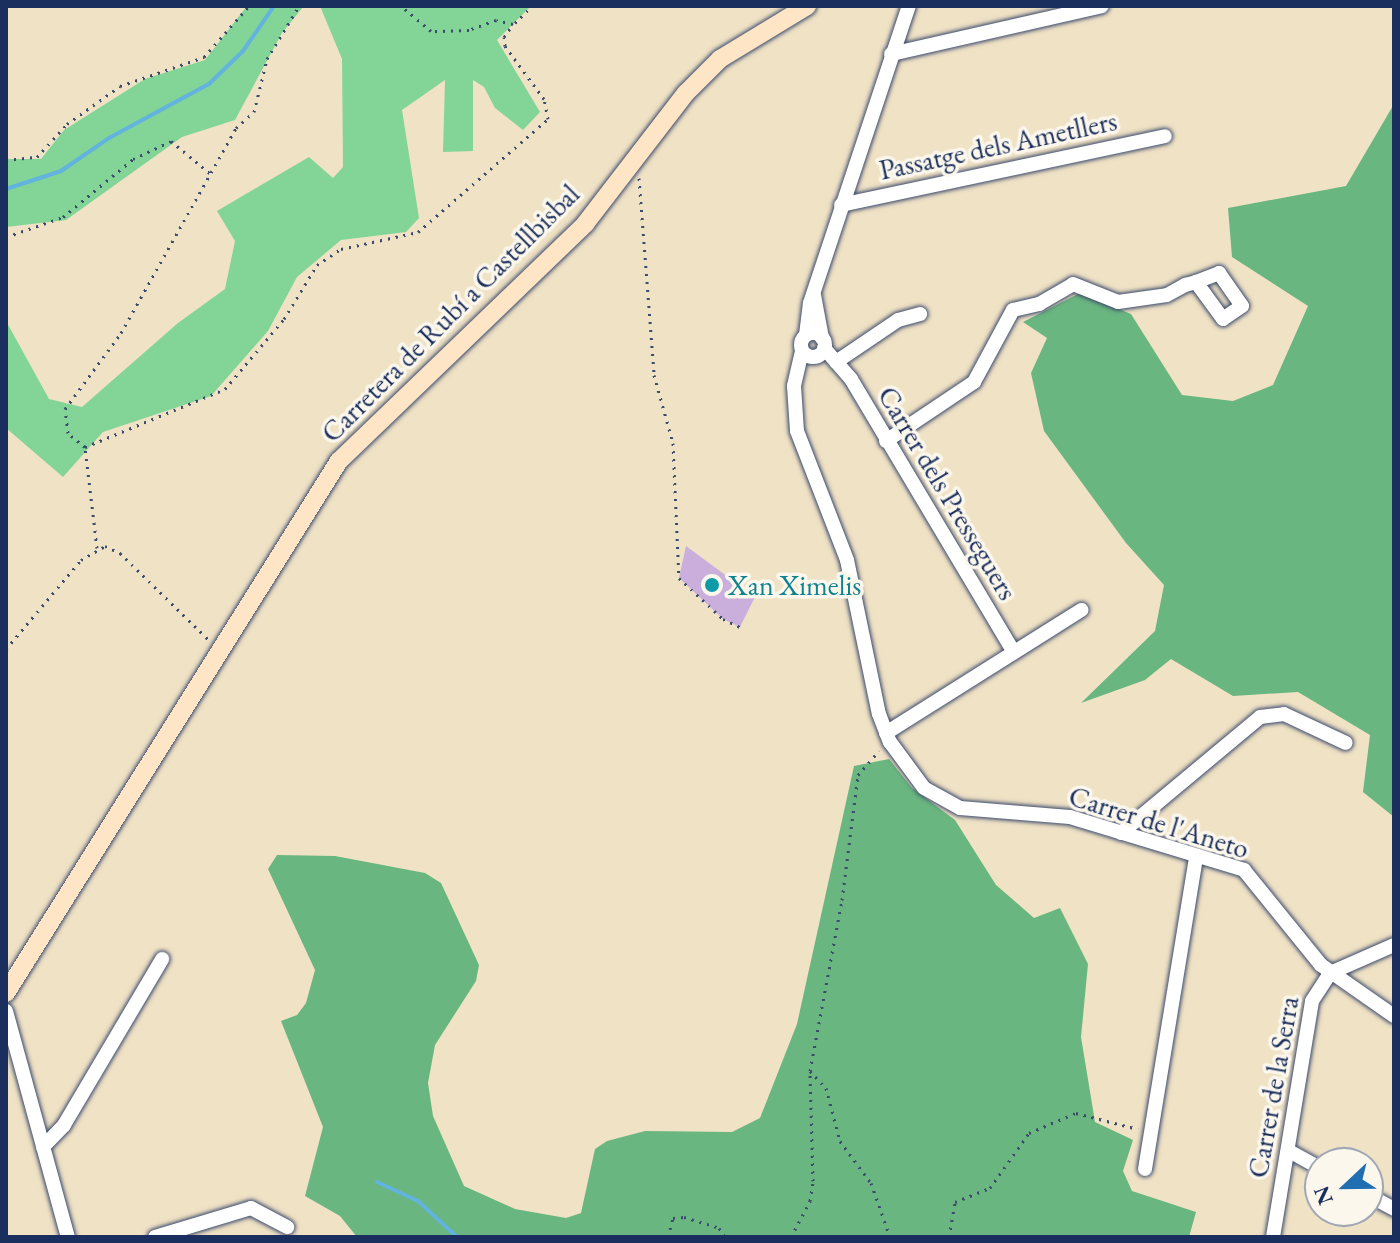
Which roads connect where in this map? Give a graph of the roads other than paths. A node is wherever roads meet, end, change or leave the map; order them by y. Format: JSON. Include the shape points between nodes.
{"nodes":[{"id":1,"x":807,"y":6,"type":"edge"},
{"id":2,"x":909,"y":6,"type":"edge"},
{"id":3,"x":1102,"y":6,"type":"edge"},
{"id":4,"x":891,"y":54,"type":"junction"},
{"id":5,"x":1165,"y":136,"type":"dead end"},
{"id":6,"x":841,"y":205,"type":"junction"},
{"id":7,"x":1196,"y":282,"type":"dead end"},
{"id":8,"x":814,"y":295,"type":"junction"},
{"id":9,"x":920,"y":314,"type":"dead end"},
{"id":10,"x":816,"y":350,"type":"junction"},
{"id":11,"x":836,"y":362,"type":"junction"},
{"id":12,"x":886,"y":441,"type":"junction"},
{"id":13,"x":1081,"y":610,"type":"dead end"},
{"id":14,"x":1014,"y":652,"type":"junction"},
{"id":15,"x":888,"y":737,"type":"junction"},
{"id":16,"x":1346,"y":743,"type":"dead end"},
{"id":17,"x":1121,"y":833,"type":"junction"},
{"id":18,"x":1196,"y":856,"type":"junction"},
{"id":19,"x":1394,"y":945,"type":"edge"},
{"id":20,"x":162,"y":959,"type":"dead end"},
{"id":21,"x":1330,"y":973,"type":"junction"},
{"id":22,"x":6,"y":993,"type":"edge"},
{"id":23,"x":6,"y":1011,"type":"edge"},
{"id":24,"x":1394,"y":1016,"type":"edge"},
{"id":25,"x":43,"y":1147,"type":"junction"},
{"id":26,"x":1289,"y":1151,"type":"junction"},
{"id":27,"x":1304,"y":1159,"type":"edge"},
{"id":28,"x":1145,"y":1169,"type":"dead end"},
{"id":29,"x":287,"y":1227,"type":"dead end"},
{"id":30,"x":68,"y":1237,"type":"edge"},
{"id":31,"x":155,"y":1237,"type":"edge"},
{"id":32,"x":1273,"y":1237,"type":"edge"}],
"edges":[{"from":1,"to":22,"type":"street","name":"Carretera de Rubí a Castellbisbal","via":[[720,59],[585,224],[339,461]]},
{"from":2,"to":4,"type":"street"},
{"from":3,"to":4,"type":"street"},
{"from":4,"to":6,"type":"street"},
{"from":5,"to":6,"type":"street","name":"Passatge dels Ametllers"},
{"from":6,"to":8,"type":"street"},
{"from":7,"to":12,"type":"street","via":[[1167,295],[1118,302],[1073,284],[1039,304],[1013,310],[974,382]]},
{"from":8,"to":10,"type":"street"},
{"from":8,"to":10,"type":"street","via":[[806,335]]},
{"from":9,"to":11,"type":"street","via":[[898,320]]},
{"from":10,"to":11,"type":"street"},
{"from":10,"to":15,"type":"street","via":[[795,379],[797,431],[847,560]]},
{"from":11,"to":12,"type":"street","name":"Carrer dels Presseguers"},
{"from":12,"to":14,"type":"street","name":"Carrer dels Presseguers"},
{"from":13,"to":14,"type":"street"},
{"from":14,"to":15,"type":"street"},
{"from":15,"to":17,"type":"street","name":"Carrer de l'Aneto","via":[[924,788],[960,808],[1070,817]]},
{"from":16,"to":17,"type":"street","via":[[1284,714],[1260,717]]},
{"from":17,"to":18,"type":"street","name":"Carrer de l'Aneto"},
{"from":18,"to":21,"type":"street","name":"Carrer de l'Aneto","via":[[1244,870]]},
{"from":18,"to":28,"type":"street"},
{"from":19,"to":21,"type":"street","name":"Carrer de la Serra"},
{"from":20,"to":25,"type":"street","via":[[64,1125]]},
{"from":21,"to":24,"type":"street","name":"Carrer de l'Aneto"},
{"from":21,"to":26,"type":"street","name":"Carrer de la Serra","via":[[1312,1001]]},
{"from":23,"to":25,"type":"street"},
{"from":25,"to":30,"type":"street"},
{"from":26,"to":27,"type":"street"},
{"from":26,"to":32,"type":"street","name":"Carrer de la Serra"},
{"from":29,"to":31,"type":"street","via":[[251,1208]]}]}
